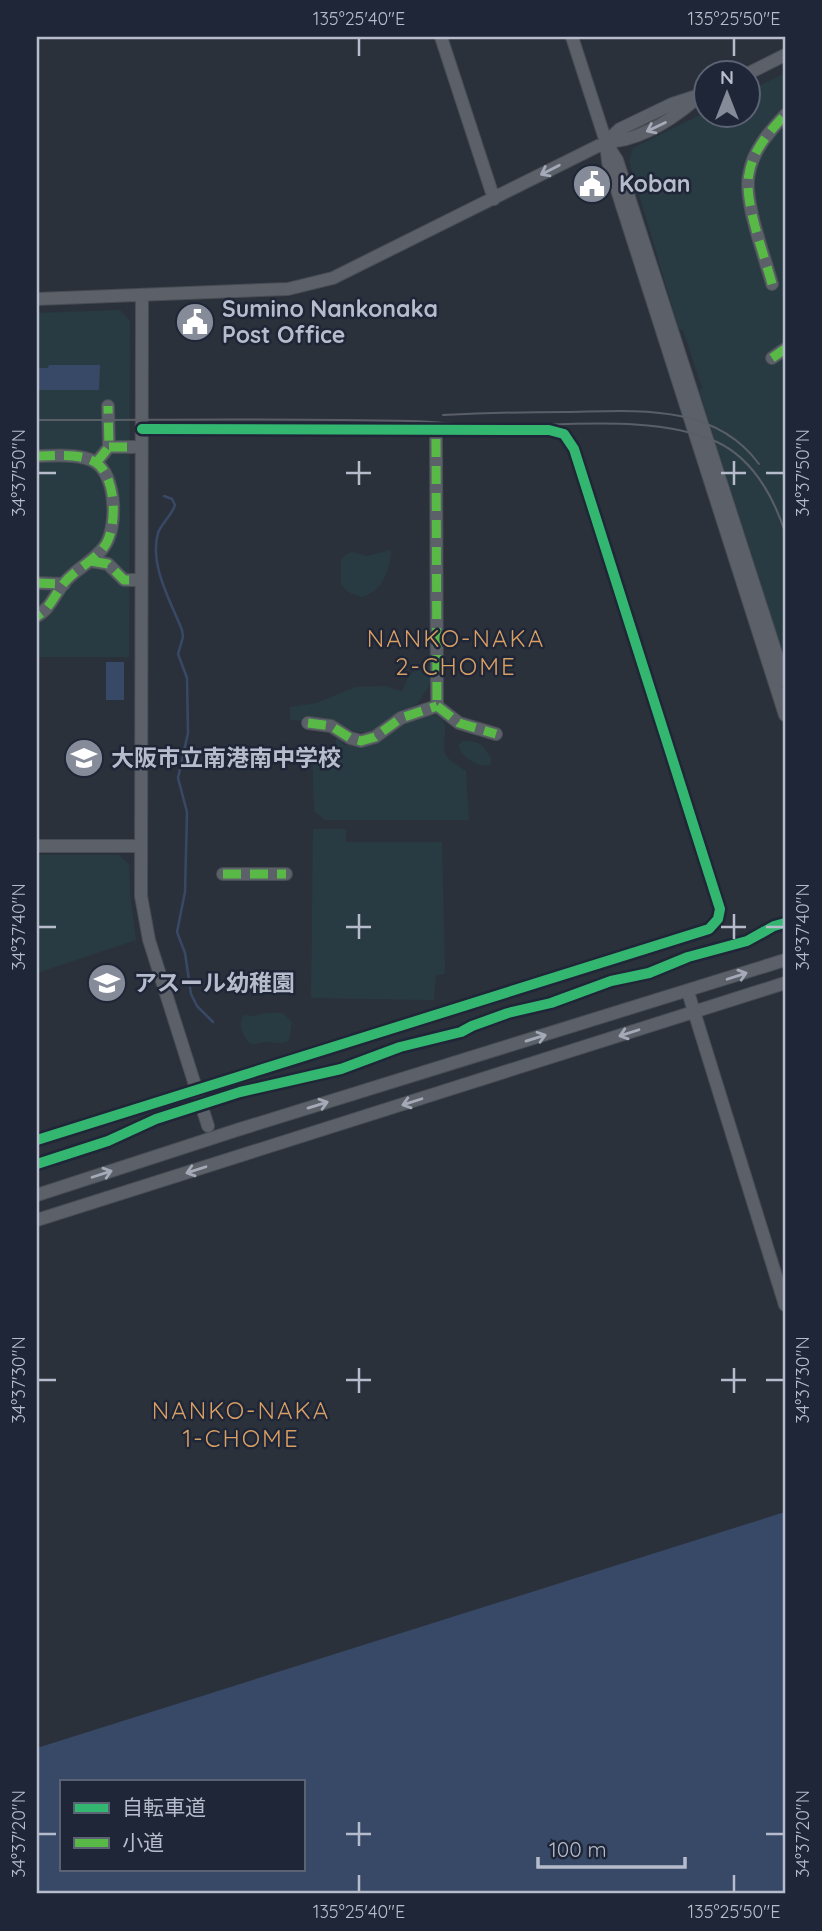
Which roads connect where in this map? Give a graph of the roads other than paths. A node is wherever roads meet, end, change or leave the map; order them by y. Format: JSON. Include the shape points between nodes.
{"nodes":[{"id":1,"x":441,"y":37,"type":"edge"},
{"id":2,"x":572,"y":37,"type":"edge"},
{"id":3,"x":785,"y":55,"type":"edge"},
{"id":4,"x":762,"y":66,"type":"edge"},
{"id":5,"x":692,"y":104,"type":"edge"},
{"id":6,"x":785,"y":115,"type":"edge"},
{"id":7,"x":606,"y":142,"type":"junction"},
{"id":8,"x":494,"y":198,"type":"junction"},
{"id":9,"x":772,"y":284,"type":"dead end"},
{"id":10,"x":142,"y":296,"type":"junction"},
{"id":11,"x":37,"y":299,"type":"edge"},
{"id":12,"x":785,"y":349,"type":"edge"},
{"id":13,"x":772,"y":358,"type":"dead end"},
{"id":14,"x":108,"y":406,"type":"dead end"},
{"id":15,"x":142,"y":429,"type":"junction"},
{"id":16,"x":436,"y":439,"type":"dead end"},
{"id":17,"x":110,"y":447,"type":"junction"},
{"id":18,"x":134,"y":447,"type":"dead end"},
{"id":19,"x":37,"y":456,"type":"edge"},
{"id":20,"x":96,"y":463,"type":"junction"},
{"id":21,"x":105,"y":546,"type":"junction"},
{"id":22,"x":91,"y":561,"type":"junction"},
{"id":23,"x":108,"y":564,"type":"junction"},
{"id":24,"x":134,"y":580,"type":"dead end"},
{"id":25,"x":37,"y":583,"type":"edge"},
{"id":26,"x":64,"y":584,"type":"junction"},
{"id":27,"x":37,"y":616,"type":"edge"},
{"id":28,"x":785,"y":681,"type":"edge"},
{"id":29,"x":437,"y":706,"type":"junction"},
{"id":30,"x":785,"y":715,"type":"edge"},
{"id":31,"x":308,"y":723,"type":"dead end"},
{"id":32,"x":496,"y":734,"type":"dead end"},
{"id":33,"x":37,"y":846,"type":"edge"},
{"id":34,"x":141,"y":846,"type":"junction"},
{"id":35,"x":223,"y":874,"type":"dead end"},
{"id":36,"x":286,"y":874,"type":"dead end"},
{"id":37,"x":785,"y":960,"type":"edge"},
{"id":38,"x":785,"y":983,"type":"edge"},
{"id":39,"x":688,"y":992,"type":"junction"},
{"id":40,"x":694,"y":1012,"type":"junction"},
{"id":41,"x":196,"y":1089,"type":"junction"},
{"id":42,"x":208,"y":1126,"type":"dead end"},
{"id":43,"x":37,"y":1139,"type":"edge"},
{"id":44,"x":37,"y":1195,"type":"edge"},
{"id":45,"x":37,"y":1220,"type":"edge"},
{"id":46,"x":785,"y":1305,"type":"edge"}],
"edges":[{"from":1,"to":8,"type":"street"},
{"from":2,"to":7,"type":"street"},
{"from":3,"to":4,"type":"street"},
{"from":5,"to":7,"type":"street","via":[[625,142]]},
{"from":6,"to":9,"type":"street","via":[[765,137],[748,176]]},
{"from":7,"to":8,"type":"street","one_way":true},
{"from":7,"to":28,"type":"street","via":[[617,160]]},
{"from":7,"to":30,"type":"street","via":[[616,188]]},
{"from":8,"to":10,"type":"street","via":[[333,278],[288,289]]},
{"from":10,"to":11,"type":"street"},
{"from":10,"to":15,"type":"street"},
{"from":12,"to":13,"type":"street"},
{"from":14,"to":17,"type":"street"},
{"from":15,"to":34,"type":"street"},
{"from":15,"to":41,"type":"street","via":[[549,430],[564,434],[574,449],[720,909],[709,929]]},
{"from":16,"to":29,"type":"street"},
{"from":17,"to":18,"type":"street"},
{"from":17,"to":20,"type":"street"},
{"from":19,"to":20,"type":"street"},
{"from":20,"to":21,"type":"street","via":[[106,475],[114,514]]},
{"from":21,"to":22,"type":"street"},
{"from":21,"to":23,"type":"street"},
{"from":22,"to":23,"type":"street"},
{"from":22,"to":26,"type":"street"},
{"from":23,"to":24,"type":"street","via":[[124,580]]},
{"from":25,"to":26,"type":"street"},
{"from":26,"to":27,"type":"street"},
{"from":29,"to":31,"type":"street","via":[[401,718],[375,737],[361,741],[331,726]]},
{"from":29,"to":32,"type":"street","via":[[459,723]]},
{"from":33,"to":34,"type":"street"},
{"from":34,"to":41,"type":"street","via":[[141,895],[149,940]]},
{"from":35,"to":36,"type":"street"},
{"from":39,"to":37,"type":"street","one_way":true},
{"from":38,"to":40,"type":"street"},
{"from":39,"to":40,"type":"street"},
{"from":44,"to":39,"type":"street","one_way":true},
{"from":40,"to":45,"type":"street","one_way":true},
{"from":40,"to":46,"type":"street"},
{"from":41,"to":42,"type":"street"},
{"from":41,"to":43,"type":"street"}]}
